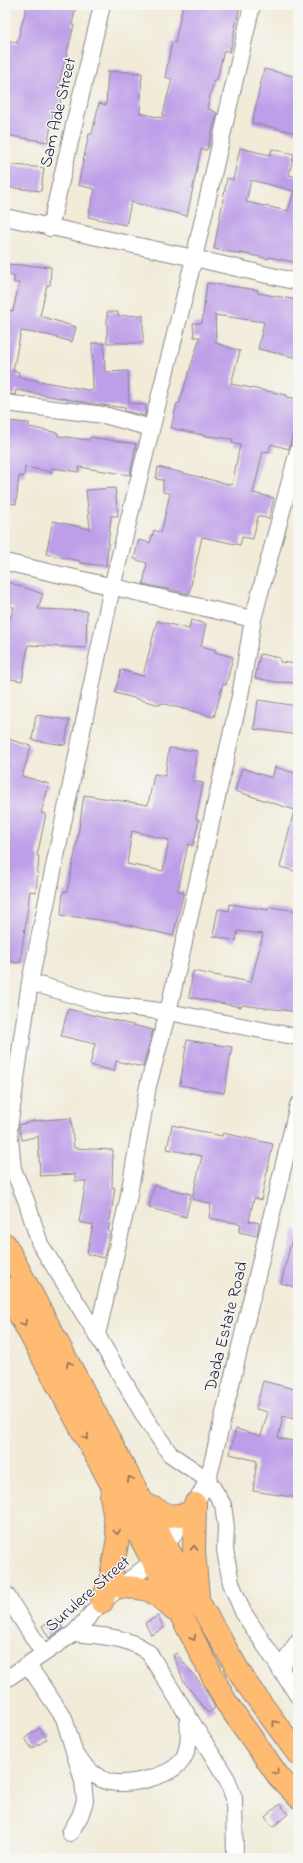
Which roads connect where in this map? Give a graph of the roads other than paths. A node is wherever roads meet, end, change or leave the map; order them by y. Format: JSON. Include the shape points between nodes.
{"nodes":[{"id":1,"x":102,"y":5,"type":"edge"},
{"id":2,"x":252,"y":5,"type":"edge"},
{"id":3,"x":5,"y":217,"type":"edge"},
{"id":4,"x":50,"y":228,"type":"junction"},
{"id":5,"x":194,"y":258,"type":"junction"},
{"id":6,"x":298,"y":282,"type":"edge"},
{"id":7,"x":5,"y":403,"type":"edge"},
{"id":8,"x":151,"y":428,"type":"junction"},
{"id":9,"x":298,"y":451,"type":"edge"},
{"id":10,"x":5,"y":562,"type":"edge"},
{"id":11,"x":112,"y":587,"type":"junction"},
{"id":12,"x":253,"y":619,"type":"junction"},
{"id":13,"x":30,"y":982,"type":"junction"},
{"id":14,"x":168,"y":1012,"type":"junction"},
{"id":15,"x":298,"y":1037,"type":"edge"},
{"id":16,"x":298,"y":1105,"type":"edge"},
{"id":17,"x":5,"y":1244,"type":"edge"},
{"id":18,"x":5,"y":1288,"type":"edge"},
{"id":19,"x":97,"y":1335,"type":"junction"},
{"id":20,"x":108,"y":1479,"type":"junction"},
{"id":21,"x":208,"y":1480,"type":"junction"},
{"id":22,"x":143,"y":1503,"type":"junction"},
{"id":23,"x":191,"y":1509,"type":"junction"},
{"id":24,"x":159,"y":1553,"type":"junction"},
{"id":25,"x":121,"y":1587,"type":"junction"},
{"id":26,"x":5,"y":1593,"type":"edge"},
{"id":27,"x":198,"y":1601,"type":"junction"},
{"id":28,"x":102,"y":1602,"type":"junction"},
{"id":29,"x":182,"y":1617,"type":"junction"},
{"id":30,"x":74,"y":1633,"type":"junction"},
{"id":31,"x":298,"y":1641,"type":"edge"},
{"id":32,"x":44,"y":1653,"type":"junction"},
{"id":33,"x":28,"y":1665,"type":"junction"},
{"id":34,"x":280,"y":1670,"type":"junction"},
{"id":35,"x":5,"y":1680,"type":"edge"},
{"id":36,"x":298,"y":1696,"type":"edge"},
{"id":37,"x":188,"y":1718,"type":"junction"},
{"id":38,"x":298,"y":1754,"type":"edge"},
{"id":39,"x":77,"y":1757,"type":"junction"},
{"id":40,"x":298,"y":1797,"type":"edge"},
{"id":41,"x":70,"y":1833,"type":"dead end"},
{"id":42,"x":234,"y":1858,"type":"edge"}],
"edges":[{"from":1,"to":4,"type":"street","name":"Sam Ade Street"},
{"from":2,"to":5,"type":"street"},
{"from":3,"to":4,"type":"street"},
{"from":4,"to":5,"type":"street"},
{"from":5,"to":6,"type":"street"},
{"from":5,"to":8,"type":"street"},
{"from":7,"to":8,"type":"street","via":[[104,415]]},
{"from":8,"to":11,"type":"street"},
{"from":9,"to":12,"type":"street"},
{"from":10,"to":11,"type":"street"},
{"from":11,"to":12,"type":"street"},
{"from":11,"to":13,"type":"street"},
{"from":12,"to":14,"type":"street","via":[[240,696]]},
{"from":13,"to":14,"type":"street","via":[[103,1004]]},
{"from":13,"to":19,"type":"street","via":[[9,1128],[13,1169],[40,1244]]},
{"from":14,"to":15,"type":"street"},
{"from":14,"to":19,"type":"street","via":[[148,1086],[128,1200]]},
{"from":16,"to":21,"type":"street","name":"Dada Estate Road"},
{"from":22,"to":17,"type":"highway","one_way":true},
{"from":18,"to":20,"type":"highway","one_way":true},
{"from":19,"to":21,"type":"street","via":[[146,1419],[170,1454]]},
{"from":20,"to":24,"type":"highway"},
{"from":20,"to":28,"type":"highway","one_way":true,"via":[[118,1538],[111,1577]]},
{"from":21,"to":23,"type":"street","name":"Dada Estate Road"},
{"from":21,"to":34,"type":"street","via":[[223,1505],[226,1527],[225,1550],[230,1583],[243,1612]]},
{"from":22,"to":23,"type":"highway","via":[[170,1516]]},
{"from":22,"to":24,"type":"highway"},
{"from":23,"to":24,"type":"street","name":"Dada Estate Road"},
{"from":27,"to":23,"type":"highway","one_way":true},
{"from":24,"to":25,"type":"street","name":"Surulere Street"},
{"from":24,"to":27,"type":"highway"},
{"from":24,"to":29,"type":"highway"},
{"from":25,"to":28,"type":"street","name":"Surulere Street"},
{"from":25,"to":29,"type":"highway","via":[[141,1587],[152,1591]]},
{"from":26,"to":32,"type":"street"},
{"from":38,"to":27,"type":"highway","one_way":true,"via":[[246,1683]]},
{"from":28,"to":30,"type":"street","name":"Surulere Street"},
{"from":29,"to":40,"type":"highway","one_way":true,"via":[[226,1702],[279,1777]]},
{"from":30,"to":32,"type":"street","name":"Surulere Street"},
{"from":30,"to":37,"type":"street","via":[[118,1638],[149,1653]]},
{"from":31,"to":34,"type":"street"},
{"from":32,"to":33,"type":"street","name":"Surulere Street"},
{"from":33,"to":35,"type":"street","name":"Surulere Street"},
{"from":33,"to":39,"type":"street","via":[[64,1718]]},
{"from":34,"to":36,"type":"street"},
{"from":37,"to":39,"type":"street","via":[[189,1741],[183,1759],[168,1772],[152,1778],[127,1783],[109,1782],[93,1774]]},
{"from":37,"to":42,"type":"street","via":[[227,1779],[234,1798]]},
{"from":39,"to":41,"type":"street","via":[[86,1801]]}]}
